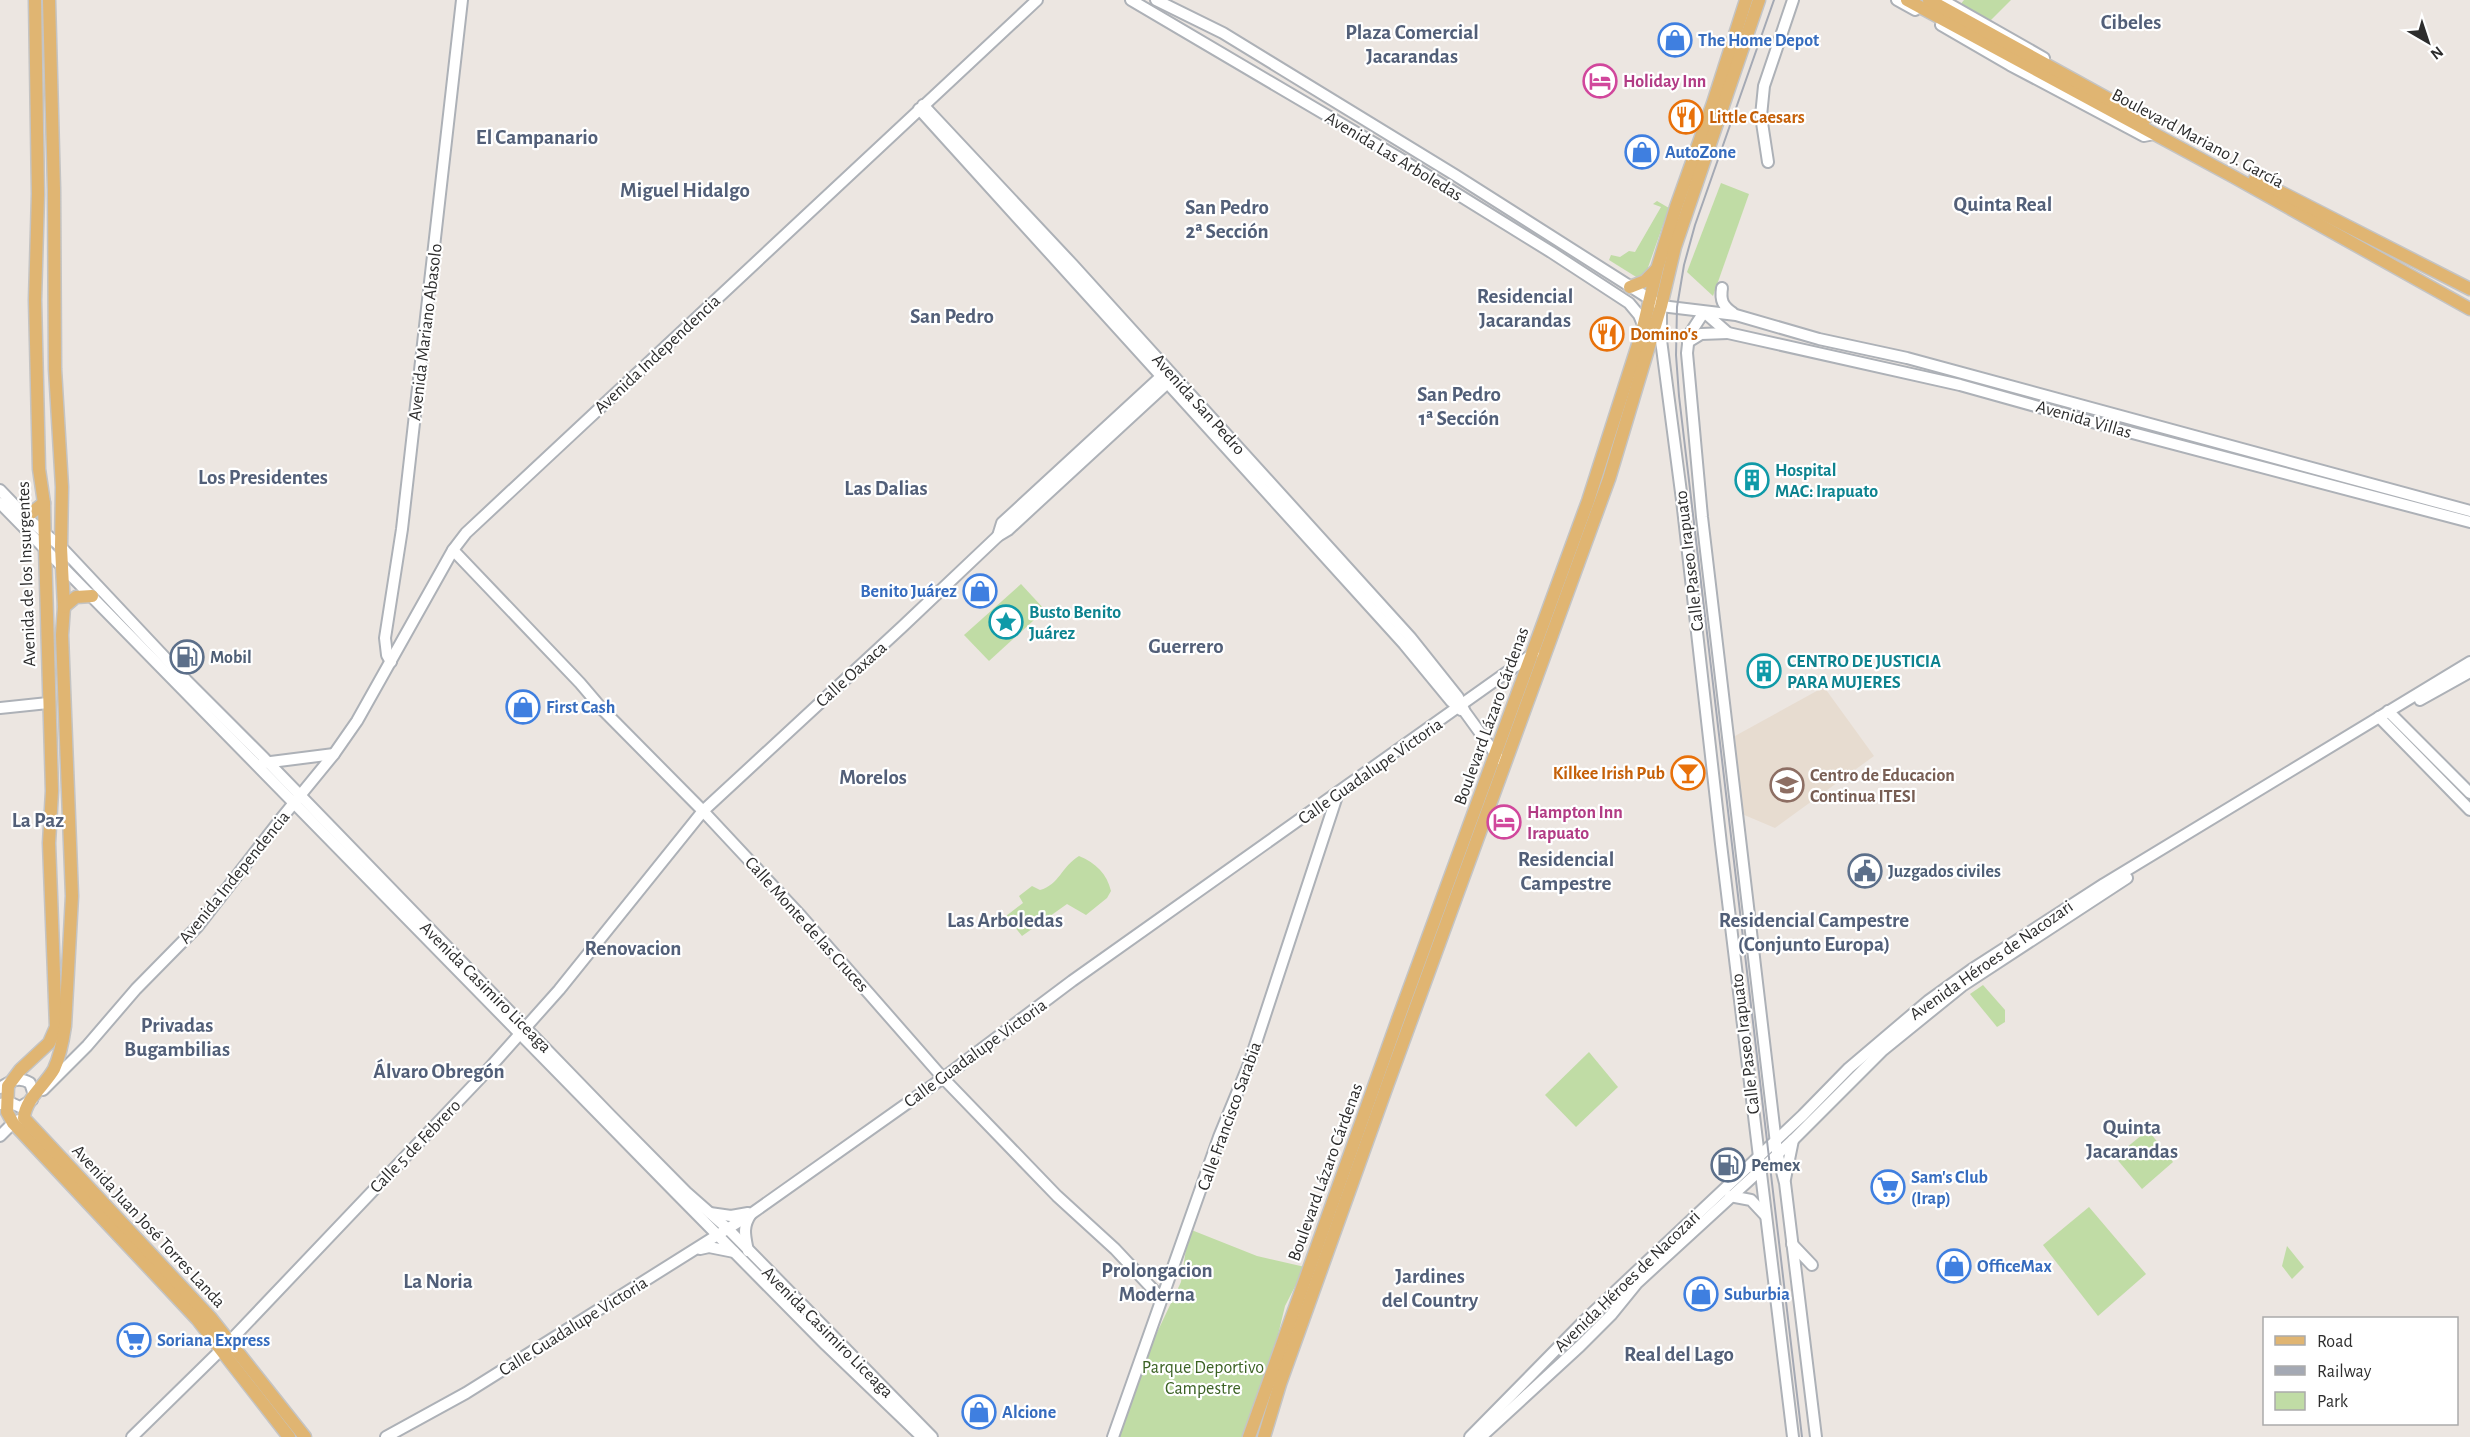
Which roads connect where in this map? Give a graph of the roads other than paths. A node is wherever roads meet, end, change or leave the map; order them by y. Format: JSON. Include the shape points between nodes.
{"nodes":[{"id":1,"x":35,"y":0,"type":"edge"},
{"id":2,"x":49,"y":0,"type":"edge"},
{"id":3,"x":462,"y":0,"type":"edge"},
{"id":4,"x":1037,"y":0,"type":"edge"},
{"id":5,"x":1131,"y":0,"type":"edge"},
{"id":6,"x":1156,"y":0,"type":"edge"},
{"id":7,"x":1746,"y":0,"type":"edge"},
{"id":8,"x":1759,"y":0,"type":"edge"},
{"id":9,"x":1792,"y":0,"type":"edge"},
{"id":10,"x":1897,"y":0,"type":"edge"},
{"id":11,"x":1907,"y":0,"type":"edge"},
{"id":12,"x":1929,"y":0,"type":"edge"},
{"id":13,"x":1942,"y":0,"type":"edge"},
{"id":14,"x":1983,"y":36,"type":"junction"},
{"id":15,"x":1255,"y":53,"type":"junction"},
{"id":16,"x":1246,"y":67,"type":"junction"},
{"id":17,"x":2115,"y":103,"type":"junction"},
{"id":18,"x":921,"y":107,"type":"junction"},
{"id":19,"x":2154,"y":134,"type":"junction"},
{"id":20,"x":1698,"y":146,"type":"junction"},
{"id":21,"x":1767,"y":162,"type":"dead end"},
{"id":22,"x":1702,"y":166,"type":"junction"},
{"id":23,"x":2255,"y":184,"type":"junction"},
{"id":24,"x":54,"y":189,"type":"junction"},
{"id":25,"x":38,"y":194,"type":"junction"},
{"id":26,"x":1498,"y":202,"type":"junction"},
{"id":27,"x":1491,"y":214,"type":"junction"},
{"id":28,"x":1657,"y":269,"type":"junction"},
{"id":29,"x":53,"y":277,"type":"junction"},
{"id":30,"x":34,"y":278,"type":"junction"},
{"id":31,"x":1630,"y":287,"type":"junction"},
{"id":32,"x":1722,"y":288,"type":"dead end"},
{"id":33,"x":2470,"y":289,"type":"edge"},
{"id":34,"x":1650,"y":299,"type":"junction"},
{"id":35,"x":1661,"y":306,"type":"junction"},
{"id":36,"x":2466,"y":308,"type":"edge"},
{"id":37,"x":1704,"y":312,"type":"junction"},
{"id":38,"x":1736,"y":315,"type":"junction"},
{"id":39,"x":1643,"y":330,"type":"junction"},
{"id":40,"x":1728,"y":333,"type":"junction"},
{"id":41,"x":1688,"y":342,"type":"junction"},
{"id":42,"x":1168,"y":376,"type":"junction"},
{"id":43,"x":2021,"y":390,"type":"junction"},
{"id":44,"x":2007,"y":398,"type":"junction"},
{"id":45,"x":1615,"y":419,"type":"junction"},
{"id":46,"x":1618,"y":449,"type":"junction"},
{"id":47,"x":2224,"y":452,"type":"junction"},
{"id":48,"x":1613,"y":468,"type":"junction"},
{"id":49,"x":1620,"y":482,"type":"dead end"},
{"id":50,"x":0,"y":490,"type":"edge"},
{"id":51,"x":2401,"y":498,"type":"junction"},
{"id":52,"x":0,"y":503,"type":"edge"},
{"id":53,"x":44,"y":503,"type":"junction"},
{"id":54,"x":2470,"y":512,"type":"edge"},
{"id":55,"x":26,"y":517,"type":"junction"},
{"id":56,"x":2470,"y":522,"type":"edge"},
{"id":57,"x":45,"y":534,"type":"junction"},
{"id":58,"x":61,"y":547,"type":"junction"},
{"id":59,"x":45,"y":548,"type":"junction"},
{"id":60,"x":453,"y":550,"type":"junction"},
{"id":61,"x":62,"y":565,"type":"junction"},
{"id":62,"x":92,"y":596,"type":"junction"},
{"id":63,"x":64,"y":607,"type":"junction"},
{"id":64,"x":1548,"y":645,"type":"junction"},
{"id":65,"x":1533,"y":654,"type":"junction"},
{"id":66,"x":391,"y":662,"type":"junction"},
{"id":67,"x":2470,"y":662,"type":"edge"},
{"id":68,"x":2470,"y":672,"type":"edge"},
{"id":69,"x":48,"y":703,"type":"junction"},
{"id":70,"x":0,"y":708,"type":"edge"},
{"id":71,"x":1462,"y":708,"type":"junction"},
{"id":72,"x":2385,"y":717,"type":"junction"},
{"id":73,"x":334,"y":754,"type":"junction"},
{"id":74,"x":1496,"y":755,"type":"junction"},
{"id":75,"x":268,"y":762,"type":"junction"},
{"id":76,"x":255,"y":765,"type":"junction"},
{"id":77,"x":1505,"y":766,"type":"junction"},
{"id":78,"x":2444,"y":767,"type":"junction"},
{"id":79,"x":2436,"y":776,"type":"junction"},
{"id":80,"x":2470,"y":792,"type":"edge"},
{"id":81,"x":1338,"y":793,"type":"junction"},
{"id":82,"x":298,"y":800,"type":"junction"},
{"id":83,"x":2470,"y":810,"type":"edge"},
{"id":84,"x":703,"y":811,"type":"junction"},
{"id":85,"x":523,"y":1031,"type":"junction"},
{"id":86,"x":943,"y":1078,"type":"junction"},
{"id":87,"x":1832,"y":1084,"type":"junction"},
{"id":88,"x":6,"y":1085,"type":"edge"},
{"id":89,"x":32,"y":1098,"type":"junction"},
{"id":90,"x":4,"y":1103,"type":"edge"},
{"id":91,"x":19,"y":1120,"type":"junction"},
{"id":92,"x":1813,"y":1120,"type":"junction"},
{"id":93,"x":0,"y":1136,"type":"edge"},
{"id":94,"x":1778,"y":1138,"type":"junction"},
{"id":95,"x":1792,"y":1140,"type":"junction"},
{"id":96,"x":1778,"y":1152,"type":"junction"},
{"id":97,"x":1759,"y":1156,"type":"junction"},
{"id":98,"x":1761,"y":1168,"type":"junction"},
{"id":99,"x":1785,"y":1182,"type":"junction"},
{"id":100,"x":1730,"y":1196,"type":"junction"},
{"id":101,"x":753,"y":1212,"type":"junction"},
{"id":102,"x":710,"y":1213,"type":"junction"},
{"id":103,"x":1766,"y":1217,"type":"junction"},
{"id":104,"x":723,"y":1232,"type":"junction"},
{"id":105,"x":1792,"y":1244,"type":"junction"},
{"id":106,"x":696,"y":1249,"type":"junction"},
{"id":107,"x":744,"y":1253,"type":"junction"},
{"id":108,"x":1812,"y":1265,"type":"dead end"},
{"id":109,"x":1161,"y":1298,"type":"junction"},
{"id":110,"x":225,"y":1345,"type":"junction"},
{"id":111,"x":132,"y":1437,"type":"edge"},
{"id":112,"x":289,"y":1437,"type":"edge"},
{"id":113,"x":305,"y":1437,"type":"edge"},
{"id":114,"x":386,"y":1437,"type":"edge"},
{"id":115,"x":922,"y":1437,"type":"edge"},
{"id":116,"x":932,"y":1437,"type":"edge"},
{"id":117,"x":1113,"y":1437,"type":"edge"},
{"id":118,"x":1250,"y":1437,"type":"edge"},
{"id":119,"x":1264,"y":1437,"type":"edge"},
{"id":120,"x":1470,"y":1437,"type":"edge"},
{"id":121,"x":1481,"y":1437,"type":"edge"},
{"id":122,"x":1793,"y":1437,"type":"edge"},
{"id":123,"x":1816,"y":1437,"type":"edge"}],
"edges":[{"from":1,"to":25,"type":"main road","name":"Avenida de los Insurgentes"},
{"from":2,"to":24,"type":"main road","name":"Avenida de los Insurgentes"},
{"from":3,"to":66,"type":"street","name":"Avenida Mariano Abasolo","via":[[402,529],[385,638]]},
{"from":4,"to":18,"type":"street","name":"Avenida Independencia"},
{"from":5,"to":16,"type":"street","name":"Avenida Las Arboledas"},
{"from":6,"to":15,"type":"street","name":"Avenida Las Arboledas"},
{"from":7,"to":20,"type":"main road","name":"Boulevard Lázaro Cárdenas"},
{"from":8,"to":22,"type":"main road","name":"Boulevard Lázaro Cárdenas"},
{"from":9,"to":21,"type":"street","via":[[1764,86],[1761,116]]},
{"from":10,"to":19,"type":"street","via":[[2144,136]]},
{"from":11,"to":14,"type":"main road","name":"Boulevard Mariano J. García"},
{"from":12,"to":14,"type":"main road","name":"Boulevard Mariano J. García"},
{"from":13,"to":17,"type":"street","via":[[2016,40]]},
{"from":14,"to":17,"type":"main road","name":"Boulevard Mariano J. García"},
{"from":14,"to":19,"type":"main road","name":"Boulevard Mariano J. García"},
{"from":15,"to":16,"type":"street"},
{"from":15,"to":26,"type":"street","name":"Avenida Las Arboledas"},
{"from":16,"to":27,"type":"street","name":"Avenida Las Arboledas"},
{"from":17,"to":23,"type":"main road","name":"Boulevard Mariano J. García"},
{"from":18,"to":42,"type":"street","name":"Avenida San Pedro","via":[[1036,225]]},
{"from":18,"to":60,"type":"street","name":"Avenida Independencia","via":[[474,524]]},
{"from":19,"to":23,"type":"main road","name":"Boulevard Mariano J. García"},
{"from":20,"to":22,"type":"main road"},
{"from":20,"to":28,"type":"main road","name":"Boulevard Lázaro Cárdenas"},
{"from":22,"to":35,"type":"main road","name":"Boulevard Lázaro Cárdenas","via":[[1675,247]]},
{"from":23,"to":33,"type":"main road","name":"Boulevard Mariano J. García"},
{"from":23,"to":36,"type":"main road","name":"Boulevard Mariano J. García"},
{"from":24,"to":25,"type":"main road"},
{"from":24,"to":29,"type":"main road","name":"Avenida de los Insurgentes"},
{"from":25,"to":30,"type":"main road","name":"Avenida de los Insurgentes"},
{"from":26,"to":27,"type":"street"},
{"from":26,"to":31,"type":"street","name":"Avenida Las Arboledas"},
{"from":27,"to":39,"type":"street","name":"Avenida Las Arboledas","via":[[1629,303],[1639,315]]},
{"from":28,"to":31,"type":"main road","via":[[1645,281]]},
{"from":28,"to":34,"type":"main road","name":"Boulevard Lázaro Cárdenas"},
{"from":29,"to":30,"type":"main road","via":[[43,272]]},
{"from":29,"to":58,"type":"main road","name":"Avenida de los Insurgentes"},
{"from":30,"to":53,"type":"main road","name":"Avenida de los Insurgentes","via":[[39,469]]},
{"from":31,"to":34,"type":"street","name":"Avenida Las Arboledas"},
{"from":32,"to":38,"type":"street","via":[[1724,307]]},
{"from":34,"to":35,"type":"street"},
{"from":34,"to":39,"type":"main road","name":"Boulevard Lázaro Cárdenas"},
{"from":35,"to":37,"type":"street","name":"Avenida Villas"},
{"from":35,"to":39,"type":"main road"},
{"from":35,"to":46,"type":"main road","name":"Boulevard Lázaro Cárdenas"},
{"from":35,"to":97,"type":"street","name":"Calle Paseo Irapuato","via":[[1661,340]]},
{"from":37,"to":38,"type":"street","name":"Avenida Villas"},
{"from":37,"to":40,"type":"street","name":"Avenida Villas"},
{"from":37,"to":41,"type":"street"},
{"from":38,"to":43,"type":"street","name":"Avenida Villas"},
{"from":39,"to":45,"type":"main road","name":"Boulevard Lázaro Cárdenas"},
{"from":40,"to":41,"type":"street","via":[[1705,333]]},
{"from":40,"to":44,"type":"street","name":"Avenida Villas"},
{"from":41,"to":94,"type":"street","name":"Calle Paseo Irapuato","via":[[1702,517]]},
{"from":42,"to":71,"type":"street","name":"Avenida San Pedro","via":[[1411,638]]},
{"from":42,"to":84,"type":"street","name":"Calle Oaxaca","via":[[1060,476],[1002,523],[998,536]]},
{"from":43,"to":44,"type":"street","via":[[2018,396]]},
{"from":43,"to":47,"type":"street","name":"Avenida Villas"},
{"from":44,"to":47,"type":"street","name":"Avenida Villas"},
{"from":45,"to":46,"type":"main road","via":[[1611,440]]},
{"from":45,"to":65,"type":"main road","name":"Boulevard Lázaro Cárdenas"},
{"from":46,"to":48,"type":"main road","name":"Boulevard Lázaro Cárdenas"},
{"from":47,"to":51,"type":"street","name":"Avenida Villas"},
{"from":48,"to":49,"type":"main road"},
{"from":48,"to":64,"type":"main road","name":"Boulevard Lázaro Cárdenas"},
{"from":50,"to":55,"type":"street","name":"Avenida Casimiro Liceaga"},
{"from":51,"to":54,"type":"street","name":"Avenida Villas"},
{"from":51,"to":56,"type":"street","name":"Avenida Villas"},
{"from":52,"to":59,"type":"street","name":"Avenida Casimiro Liceaga"},
{"from":53,"to":55,"type":"main road"},
{"from":53,"to":57,"type":"main road","name":"Avenida de los Insurgentes"},
{"from":55,"to":57,"type":"street","name":"Avenida Casimiro Liceaga"},
{"from":57,"to":58,"type":"street","name":"Avenida Casimiro Liceaga"},
{"from":57,"to":59,"type":"main road","name":"Avenida de los Insurgentes"},
{"from":58,"to":61,"type":"main road","name":"Avenida de los Insurgentes"},
{"from":58,"to":75,"type":"street","name":"Avenida Casimiro Liceaga"},
{"from":59,"to":61,"type":"street","name":"Avenida Casimiro Liceaga"},
{"from":59,"to":69,"type":"main road","name":"Avenida de los Insurgentes"},
{"from":60,"to":66,"type":"street","name":"Avenida Independencia"},
{"from":60,"to":84,"type":"street","name":"Calle Monte de las Cruces"},
{"from":61,"to":62,"type":"street","name":"Avenida Casimiro Liceaga"},
{"from":61,"to":63,"type":"main road","name":"Avenida de los Insurgentes"},
{"from":62,"to":63,"type":"main road","via":[[76,597]]},
{"from":62,"to":76,"type":"street","name":"Avenida Casimiro Liceaga"},
{"from":63,"to":89,"type":"main road","name":"Avenida de los Insurgentes","via":[[72,896],[67,999],[57,1061]]},
{"from":64,"to":65,"type":"street","name":"Calle Guadalupe Victoria"},
{"from":64,"to":77,"type":"main road","name":"Boulevard Lázaro Cárdenas"},
{"from":65,"to":71,"type":"street","name":"Calle Guadalupe Victoria"},
{"from":65,"to":74,"type":"main road","name":"Boulevard Lázaro Cárdenas"},
{"from":66,"to":73,"type":"street","name":"Avenida Independencia"},
{"from":67,"to":72,"type":"street","name":"Avenida Héroes de Nacozari"},
{"from":68,"to":72,"type":"street","name":"Avenida Héroes de Nacozari"},
{"from":69,"to":70,"type":"street"},
{"from":69,"to":88,"type":"main road","name":"Avenida de los Insurgentes","via":[[56,1027],[49,1043]]},
{"from":71,"to":74,"type":"street","name":"Avenida San Pedro"},
{"from":71,"to":81,"type":"street","name":"Calle Guadalupe Victoria"},
{"from":72,"to":78,"type":"street"},
{"from":72,"to":79,"type":"street"},
{"from":72,"to":87,"type":"street","name":"Avenida Héroes de Nacozari","via":[[2104,884],[1971,970],[1898,1025]]},
{"from":72,"to":92,"type":"street","name":"Avenida Héroes de Nacozari","via":[[1962,986],[1883,1050]]},
{"from":73,"to":75,"type":"street"},
{"from":73,"to":82,"type":"street","name":"Avenida Independencia"},
{"from":74,"to":77,"type":"street","name":"Avenida San Pedro"},
{"from":74,"to":118,"type":"main road","name":"Boulevard Lázaro Cárdenas"},
{"from":75,"to":76,"type":"street"},
{"from":75,"to":82,"type":"street","name":"Avenida Casimiro Liceaga"},
{"from":76,"to":82,"type":"street","name":"Avenida Casimiro Liceaga"},
{"from":77,"to":119,"type":"main road","name":"Boulevard Lázaro Cárdenas","via":[[1280,1383]]},
{"from":78,"to":79,"type":"street"},
{"from":78,"to":80,"type":"street"},
{"from":79,"to":83,"type":"street"},
{"from":81,"to":86,"type":"street","name":"Calle Guadalupe Victoria","via":[[1072,981]]},
{"from":81,"to":109,"type":"street","name":"Calle Francisco Sarabia","via":[[1257,1042]]},
{"from":82,"to":85,"type":"street","name":"Avenida Casimiro Liceaga"},
{"from":82,"to":89,"type":"street","name":"Avenida Independencia","via":[[198,926],[63,1071]]},
{"from":84,"to":85,"type":"street","name":"Calle 5 de Febrero"},
{"from":84,"to":86,"type":"street","name":"Calle Monte de las Cruces"},
{"from":85,"to":102,"type":"street","name":"Avenida Casimiro Liceaga"},
{"from":85,"to":104,"type":"street","name":"Avenida Casimiro Liceaga"},
{"from":85,"to":110,"type":"street","name":"Calle 5 de Febrero"},
{"from":86,"to":101,"type":"street","name":"Calle Guadalupe Victoria"},
{"from":86,"to":109,"type":"street","name":"Calle Monte de las Cruces"},
{"from":87,"to":92,"type":"street"},
{"from":87,"to":94,"type":"street","name":"Avenida Héroes de Nacozari"},
{"from":88,"to":89,"type":"street","via":[[24,1079],[33,1088]]},
{"from":88,"to":90,"type":"main road"},
{"from":89,"to":90,"type":"street","via":[[20,1107]]},
{"from":89,"to":91,"type":"main road"},
{"from":90,"to":91,"type":"main road","via":[[7,1113]]},
{"from":91,"to":93,"type":"street"},
{"from":91,"to":110,"type":"main road","name":"Avenida Juan José Torres Landa","via":[[210,1317]]},
{"from":92,"to":95,"type":"street","name":"Avenida Héroes de Nacozari"},
{"from":94,"to":96,"type":"street","name":"Calle Paseo Irapuato"},
{"from":94,"to":97,"type":"street","name":"Avenida Héroes de Nacozari"},
{"from":95,"to":96,"type":"street","name":"Avenida Héroes de Nacozari"},
{"from":95,"to":99,"type":"street"},
{"from":96,"to":98,"type":"street","name":"Avenida Héroes de Nacozari"},
{"from":96,"to":99,"type":"street","name":"Calle Paseo Irapuato"},
{"from":97,"to":98,"type":"street","name":"Calle Paseo Irapuato"},
{"from":97,"to":120,"type":"street","name":"Avenida Héroes de Nacozari","via":[[1585,1320]]},
{"from":98,"to":100,"type":"street","name":"Avenida Héroes de Nacozari"},
{"from":98,"to":103,"type":"street","name":"Calle Paseo Irapuato"},
{"from":99,"to":105,"type":"street","name":"Calle Paseo Irapuato"},
{"from":100,"to":103,"type":"street","via":[[1751,1200]]},
{"from":100,"to":121,"type":"street","name":"Avenida Héroes de Nacozari","via":[[1637,1283],[1611,1316]]},
{"from":101,"to":102,"type":"street","via":[[731,1216]]},
{"from":101,"to":104,"type":"street","name":"Calle Guadalupe Victoria"},
{"from":101,"to":107,"type":"street","via":[[744,1231]]},
{"from":102,"to":104,"type":"street","name":"Avenida Casimiro Liceaga"},
{"from":103,"to":122,"type":"street","name":"Calle Paseo Irapuato"},
{"from":104,"to":106,"type":"street","name":"Calle Guadalupe Victoria"},
{"from":104,"to":107,"type":"street","name":"Avenida Casimiro Liceaga"},
{"from":105,"to":108,"type":"street"},
{"from":105,"to":123,"type":"street","name":"Calle Paseo Irapuato"},
{"from":106,"to":107,"type":"street"},
{"from":106,"to":114,"type":"street","name":"Calle Guadalupe Victoria","via":[[466,1393]]},
{"from":107,"to":115,"type":"street","name":"Avenida Casimiro Liceaga","via":[[826,1345]]},
{"from":107,"to":116,"type":"street","name":"Avenida Casimiro Liceaga"},
{"from":109,"to":117,"type":"street","name":"Calle Francisco Sarabia"},
{"from":110,"to":111,"type":"street","name":"Calle 5 de Febrero"},
{"from":110,"to":112,"type":"main road","name":"Avenida Juan José Torres Landa"},
{"from":110,"to":113,"type":"main road","name":"Avenida Juan José Torres Landa"}]}
